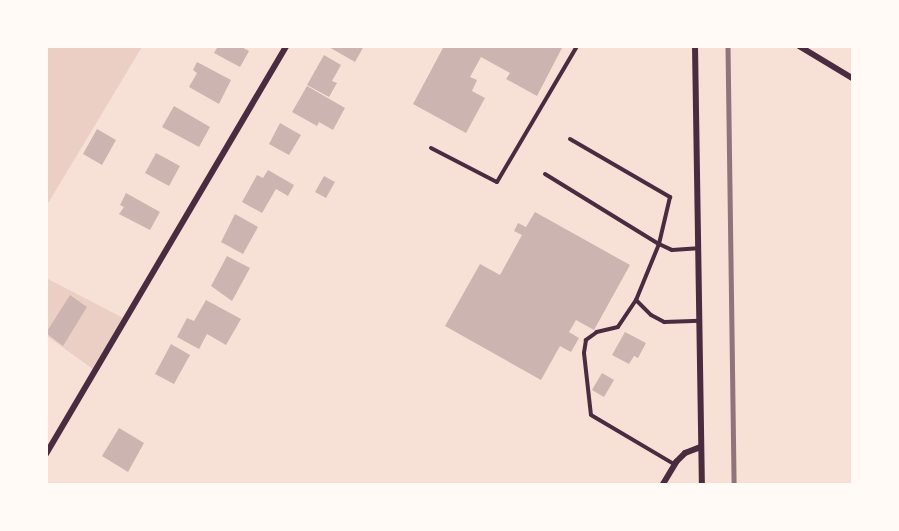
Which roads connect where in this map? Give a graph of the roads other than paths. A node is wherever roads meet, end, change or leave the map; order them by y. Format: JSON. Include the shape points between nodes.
{"nodes":[{"id":1,"x":286,"y":46,"type":"edge"},
{"id":2,"x":578,"y":46,"type":"edge"},
{"id":3,"x":695,"y":46,"type":"edge"},
{"id":4,"x":799,"y":46,"type":"edge"},
{"id":5,"x":852,"y":78,"type":"edge"},
{"id":6,"x":570,"y":139,"type":"dead end"},
{"id":7,"x":431,"y":148,"type":"dead end"},
{"id":8,"x":545,"y":174,"type":"dead end"},
{"id":9,"x":659,"y":244,"type":"junction"},
{"id":10,"x":698,"y":248,"type":"junction"},
{"id":11,"x":636,"y":300,"type":"junction"},
{"id":12,"x":700,"y":321,"type":"junction"},
{"id":13,"x":702,"y":447,"type":"junction"},
{"id":14,"x":46,"y":454,"type":"edge"},
{"id":15,"x":675,"y":464,"type":"junction"},
{"id":16,"x":663,"y":484,"type":"edge"},
{"id":17,"x":702,"y":484,"type":"edge"}],
"edges":[{"from":1,"to":14,"type":"street"},
{"from":2,"to":7,"type":"lane","via":[[496,182]]},
{"from":3,"to":10,"type":"street"},
{"from":4,"to":5,"type":"street"},
{"from":6,"to":9,"type":"lane","via":[[670,197]]},
{"from":8,"to":9,"type":"lane"},
{"from":9,"to":10,"type":"lane","via":[[672,250]]},
{"from":9,"to":11,"type":"lane"},
{"from":10,"to":12,"type":"street"},
{"from":11,"to":12,"type":"lane","via":[[664,322]]},
{"from":11,"to":15,"type":"lane","via":[[618,327],[597,332],[586,340],[591,415]]},
{"from":12,"to":13,"type":"street"},
{"from":13,"to":15,"type":"street","via":[[685,453]]},
{"from":13,"to":17,"type":"street"},
{"from":15,"to":16,"type":"street"}]}
